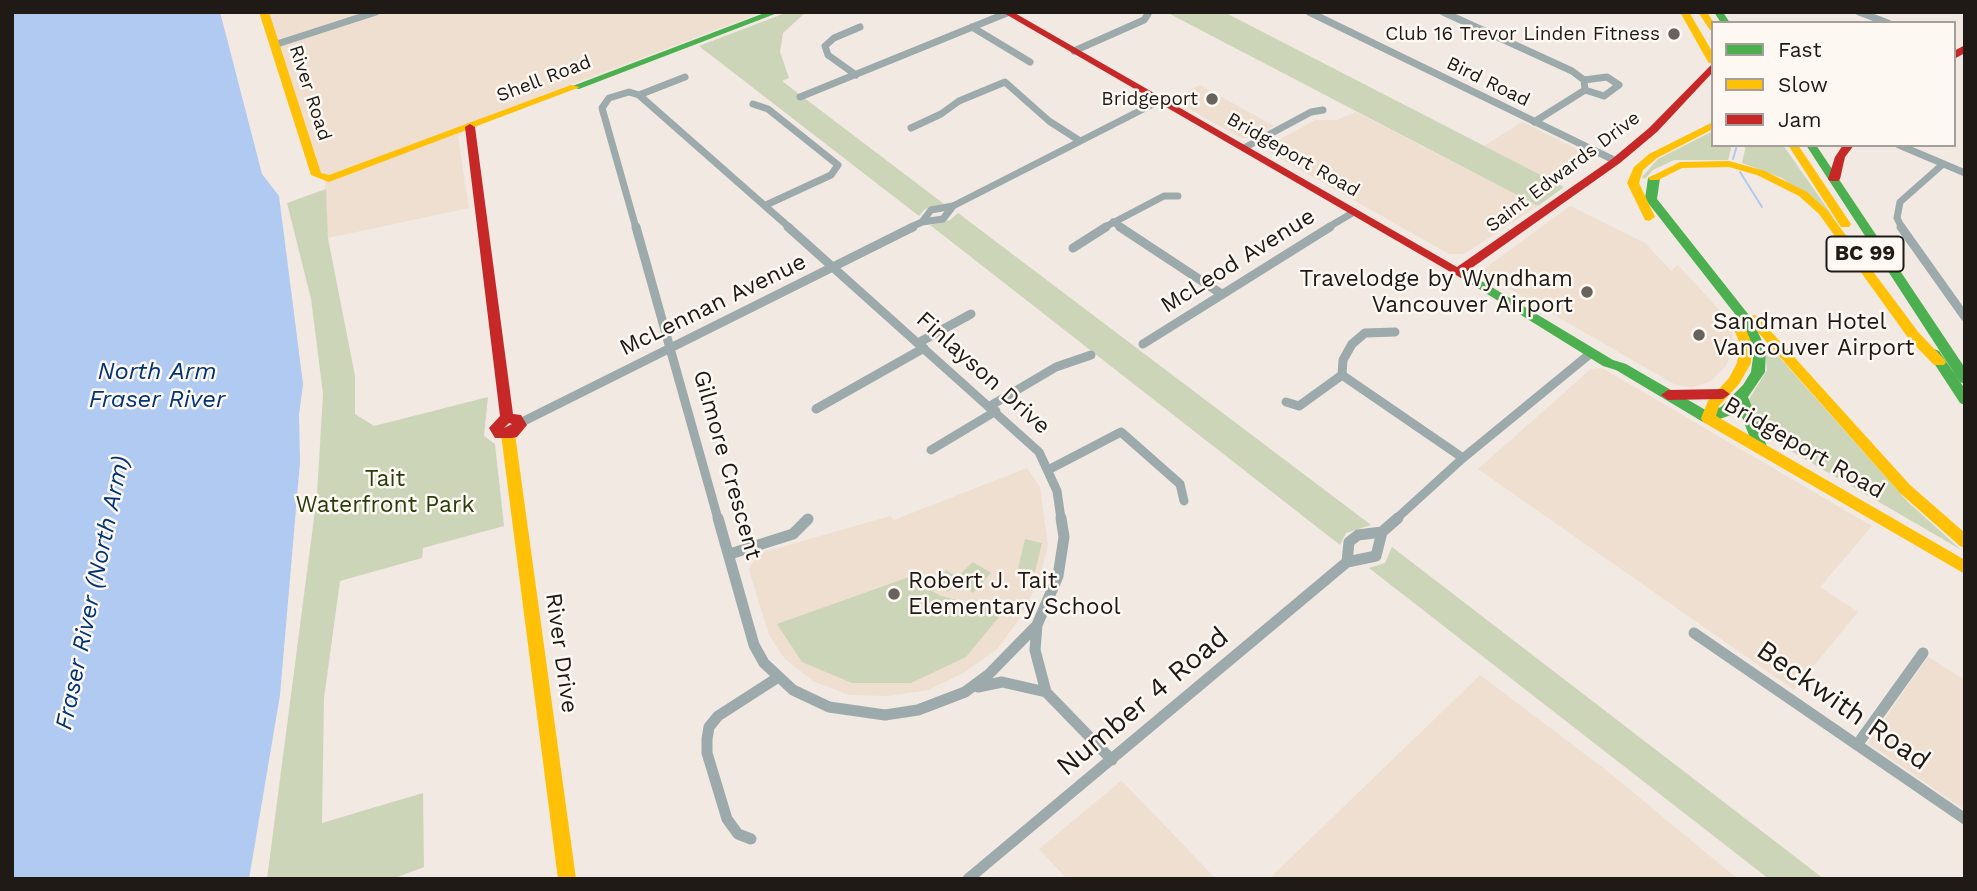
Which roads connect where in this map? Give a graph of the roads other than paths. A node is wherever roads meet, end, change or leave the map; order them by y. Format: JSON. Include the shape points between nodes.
{"nodes":[{"id":1,"x":264,"y":12,"type":"edge"},
{"id":2,"x":376,"y":12,"type":"edge"},
{"id":3,"x":776,"y":12,"type":"edge"},
{"id":4,"x":1007,"y":12,"type":"edge"},
{"id":5,"x":1309,"y":12,"type":"edge"},
{"id":6,"x":1443,"y":12,"type":"edge"},
{"id":7,"x":1684,"y":12,"type":"edge"},
{"id":8,"x":1702,"y":12,"type":"edge"},
{"id":9,"x":1859,"y":12,"type":"edge"},
{"id":10,"x":1148,"y":14,"type":"dead end"},
{"id":11,"x":1720,"y":18,"type":"edge"},
{"id":12,"x":1883,"y":21,"type":"edge"},
{"id":13,"x":860,"y":27,"type":"dead end"},
{"id":14,"x":972,"y":27,"type":"junction"},
{"id":15,"x":274,"y":45,"type":"junction"},
{"id":16,"x":1074,"y":51,"type":"junction"},
{"id":17,"x":1711,"y":60,"type":"edge"},
{"id":18,"x":1030,"y":62,"type":"dead end"},
{"id":19,"x":1711,"y":66,"type":"edge"},
{"id":20,"x":856,"y":75,"type":"junction"},
{"id":21,"x":685,"y":77,"type":"dead end"},
{"id":22,"x":1584,"y":80,"type":"junction"},
{"id":23,"x":1585,"y":90,"type":"junction"},
{"id":24,"x":639,"y":95,"type":"junction"},
{"id":25,"x":800,"y":97,"type":"dead end"},
{"id":26,"x":1159,"y":101,"type":"junction"},
{"id":27,"x":753,"y":104,"type":"dead end"},
{"id":28,"x":1323,"y":110,"type":"dead end"},
{"id":29,"x":1534,"y":122,"type":"junction"},
{"id":30,"x":1711,"y":126,"type":"edge"},
{"id":31,"x":470,"y":127,"type":"junction"},
{"id":32,"x":911,"y":128,"type":"dead end"},
{"id":33,"x":1080,"y":141,"type":"junction"},
{"id":34,"x":1794,"y":147,"type":"edge"},
{"id":35,"x":1812,"y":147,"type":"edge"},
{"id":36,"x":1847,"y":147,"type":"edge"},
{"id":37,"x":1904,"y":147,"type":"edge"},
{"id":38,"x":1244,"y":148,"type":"junction"},
{"id":39,"x":1616,"y":161,"type":"junction"},
{"id":40,"x":1943,"y":164,"type":"junction"},
{"id":41,"x":1965,"y":173,"type":"edge"},
{"id":42,"x":325,"y":179,"type":"joint"},
{"id":43,"x":1834,"y":180,"type":"junction"},
{"id":44,"x":1178,"y":196,"type":"dead end"},
{"id":45,"x":766,"y":205,"type":"junction"},
{"id":46,"x":1354,"y":212,"type":"junction"},
{"id":47,"x":1113,"y":222,"type":"junction"},
{"id":48,"x":1073,"y":248,"type":"dead end"},
{"id":49,"x":833,"y":267,"type":"junction"},
{"id":50,"x":1458,"y":272,"type":"junction"},
{"id":51,"x":1722,"y":287,"type":"junction"},
{"id":52,"x":1220,"y":293,"type":"junction"},
{"id":53,"x":971,"y":314,"type":"dead end"},
{"id":54,"x":1965,"y":317,"type":"edge"},
{"id":55,"x":1560,"y":331,"type":"junction"},
{"id":56,"x":1395,"y":332,"type":"dead end"},
{"id":57,"x":1939,"y":337,"type":"junction"},
{"id":58,"x":1143,"y":344,"type":"dead end"},
{"id":59,"x":921,"y":345,"type":"junction"},
{"id":60,"x":671,"y":347,"type":"junction"},
{"id":61,"x":1591,"y":353,"type":"junction"},
{"id":62,"x":1091,"y":355,"type":"dead end"},
{"id":63,"x":1939,"y":362,"type":"junction"},
{"id":64,"x":1965,"y":364,"type":"edge"},
{"id":65,"x":1621,"y":367,"type":"junction"},
{"id":66,"x":1342,"y":375,"type":"junction"},
{"id":67,"x":1965,"y":379,"type":"edge"},
{"id":68,"x":1723,"y":394,"type":"junction"},
{"id":69,"x":1668,"y":395,"type":"junction"},
{"id":70,"x":1741,"y":397,"type":"junction"},
{"id":71,"x":1965,"y":400,"type":"edge"},
{"id":72,"x":1286,"y":402,"type":"dead end"},
{"id":73,"x":816,"y":409,"type":"dead end"},
{"id":74,"x":993,"y":409,"type":"junction"},
{"id":75,"x":1708,"y":418,"type":"junction"},
{"id":76,"x":513,"y":420,"type":"junction"},
{"id":77,"x":1761,"y":449,"type":"junction"},
{"id":78,"x":931,"y":450,"type":"dead end"},
{"id":79,"x":1463,"y":458,"type":"junction"},
{"id":80,"x":1050,"y":469,"type":"junction"},
{"id":81,"x":1184,"y":500,"type":"dead end"},
{"id":82,"x":808,"y":519,"type":"dead end"},
{"id":83,"x":1382,"y":532,"type":"junction"},
{"id":84,"x":1965,"y":542,"type":"edge"},
{"id":85,"x":730,"y":554,"type":"junction"},
{"id":86,"x":1957,"y":561,"type":"edge"},
{"id":87,"x":1347,"y":562,"type":"junction"},
{"id":88,"x":1965,"y":568,"type":"edge"},
{"id":89,"x":1037,"y":625,"type":"junction"},
{"id":90,"x":1694,"y":633,"type":"dead end"},
{"id":91,"x":1923,"y":653,"type":"dead end"},
{"id":92,"x":777,"y":678,"type":"junction"},
{"id":93,"x":965,"y":692,"type":"junction"},
{"id":94,"x":1046,"y":692,"type":"junction"},
{"id":95,"x":1857,"y":745,"type":"junction"},
{"id":96,"x":1112,"y":760,"type":"junction"},
{"id":97,"x":1965,"y":819,"type":"edge"},
{"id":98,"x":751,"y":839,"type":"dead end"},
{"id":99,"x":568,"y":879,"type":"edge"},
{"id":100,"x":968,"y":879,"type":"edge"}],
"edges":[{"from":1,"to":15,"type":"main road","name":"River Road"},
{"from":2,"to":15,"type":"street"},
{"from":3,"to":31,"type":"main road","name":"Shell Road"},
{"from":4,"to":14,"type":"street"},
{"from":4,"to":16,"type":"main road","name":"Bridgeport Road"},
{"from":5,"to":29,"type":"street","name":"Bird Road"},
{"from":6,"to":22,"type":"street"},
{"from":7,"to":17,"type":"main road","name":"Saint Edwards Drive"},
{"from":8,"to":11,"type":"main road"},
{"from":9,"to":12,"type":"street"},
{"from":10,"to":16,"type":"street","via":[[1144,20]]},
{"from":13,"to":20,"type":"street","via":[[825,46],[828,55]]},
{"from":14,"to":18,"type":"street"},
{"from":14,"to":20,"type":"street"},
{"from":15,"to":42,"type":"main road","name":"River Road","via":[[316,175]]},
{"from":16,"to":26,"type":"main road","name":"Bridgeport Road"},
{"from":19,"to":39,"type":"main road","name":"Saint Edwards Drive","via":[[1653,130]]},
{"from":20,"to":25,"type":"street"},
{"from":21,"to":24,"type":"street"},
{"from":22,"to":23,"type":"street"},
{"from":22,"to":23,"type":"street","via":[[1607,77],[1619,85],[1604,96]]},
{"from":23,"to":29,"type":"street"},
{"from":24,"to":45,"type":"street","name":"Finlayson Drive"},
{"from":24,"to":60,"type":"street","name":"Gilmore Crescent","via":[[622,93],[602,108]]},
{"from":26,"to":33,"type":"street","name":"McLennan Avenue"},
{"from":26,"to":38,"type":"main road","name":"Bridgeport Road"},
{"from":27,"to":45,"type":"street","via":[[768,109],[838,164],[831,175]]},
{"from":28,"to":38,"type":"street","via":[[1311,111]]},
{"from":29,"to":39,"type":"street","name":"Bird Road"},
{"from":30,"to":68,"type":"main road","via":[[1648,159],[1633,183],[1649,217],[1730,310],[1743,334],[1744,363]]},
{"from":31,"to":42,"type":"main road","name":"Shell Road","via":[[345,176]]},
{"from":31,"to":76,"type":"main road"},
{"from":32,"to":33,"type":"street","via":[[1005,82]]},
{"from":33,"to":49,"type":"street","name":"McLennan Avenue","via":[[953,206],[943,219],[922,222]]},
{"from":34,"to":63,"type":"main road","number":"BC 99"},
{"from":35,"to":43,"type":"main road","number":"BC 99"},
{"from":36,"to":43,"type":"main road","via":[[1839,157]]},
{"from":37,"to":40,"type":"street"},
{"from":38,"to":46,"type":"main road","name":"Bridgeport Road"},
{"from":39,"to":50,"type":"main road","name":"Saint Edwards Drive"},
{"from":40,"to":41,"type":"street"},
{"from":40,"to":54,"type":"street","via":[[1900,202],[1896,218]]},
{"from":43,"to":57,"type":"main road","number":"BC 99"},
{"from":44,"to":47,"type":"street","via":[[1164,195]]},
{"from":45,"to":49,"type":"street","name":"Finlayson Drive"},
{"from":46,"to":50,"type":"main road","name":"Bridgeport Road"},
{"from":46,"to":52,"type":"street","name":"McLeod Avenue"},
{"from":47,"to":48,"type":"street"},
{"from":47,"to":52,"type":"street"},
{"from":49,"to":59,"type":"street","name":"Finlayson Drive"},
{"from":49,"to":60,"type":"street","name":"McLennan Avenue"},
{"from":50,"to":55,"type":"main road","name":"Bridgeport Road"},
{"from":51,"to":63,"type":"main road","via":[[1651,199],[1652,181],[1665,170],[1686,164],[1729,164],[1761,173],[1803,194],[1823,212],[1914,336]]},
{"from":51,"to":70,"type":"main road","via":[[1754,332],[1760,350],[1758,372]]},
{"from":51,"to":84,"type":"main road","via":[[1905,489]]},
{"from":52,"to":58,"type":"street","name":"McLeod Avenue"},
{"from":53,"to":59,"type":"street"},
{"from":55,"to":61,"type":"main road","name":"Bridgeport Road"},
{"from":55,"to":65,"type":"main road","name":"Bridgeport Road","via":[[1614,358]]},
{"from":56,"to":66,"type":"street","via":[[1365,333],[1343,360]]},
{"from":57,"to":64,"type":"main road"},
{"from":57,"to":67,"type":"main road","number":"BC 99"},
{"from":59,"to":73,"type":"street"},
{"from":59,"to":74,"type":"street","name":"Finlayson Drive"},
{"from":60,"to":76,"type":"street","name":"McLennan Avenue"},
{"from":60,"to":85,"type":"street","name":"Gilmore Crescent"},
{"from":61,"to":65,"type":"main road","name":"Bridgeport Road"},
{"from":61,"to":79,"type":"street","name":"Number 4 Road"},
{"from":62,"to":74,"type":"street","via":[[1056,367]]},
{"from":63,"to":71,"type":"main road","number":"BC 99"},
{"from":65,"to":69,"type":"main road","name":"Bridgeport Road"},
{"from":66,"to":72,"type":"street","via":[[1299,406]]},
{"from":66,"to":79,"type":"street"},
{"from":68,"to":69,"type":"main road"},
{"from":68,"to":75,"type":"main road"},
{"from":69,"to":75,"type":"main road","name":"Bridgeport Road"},
{"from":70,"to":75,"type":"main road","via":[[1726,411]]},
{"from":70,"to":77,"type":"main road"},
{"from":74,"to":78,"type":"street"},
{"from":74,"to":80,"type":"street","name":"Finlayson Drive"},
{"from":75,"to":77,"type":"main road","name":"Bridgeport Road"},
{"from":76,"to":99,"type":"main road","name":"River Drive","via":[[516,431],[508,434]]},
{"from":77,"to":86,"type":"main road","name":"Bridgeport Road"},
{"from":79,"to":83,"type":"street","name":"Number 4 Road"},
{"from":80,"to":81,"type":"street","via":[[1121,432],[1180,484]]},
{"from":80,"to":89,"type":"street","name":"Finlayson Drive","via":[[1065,537],[1058,576]]},
{"from":82,"to":85,"type":"street","via":[[793,534]]},
{"from":83,"to":87,"type":"street","name":"Number 4 Road","via":[[1376,556]]},
{"from":83,"to":87,"type":"street","name":"Number 4 Road","via":[[1349,542]]},
{"from":85,"to":92,"type":"street","name":"Gilmore Crescent","via":[[754,645]]},
{"from":86,"to":88,"type":"main road","name":"Bridgeport Road"},
{"from":87,"to":96,"type":"street","name":"Number 4 Road"},
{"from":89,"to":93,"type":"street","name":"Gilmore Crescent","via":[[988,676]]},
{"from":89,"to":94,"type":"street","name":"Finlayson Drive","via":[[1035,650]]},
{"from":90,"to":95,"type":"street","name":"Beckwith Road"},
{"from":91,"to":95,"type":"street"},
{"from":92,"to":93,"type":"street","name":"Gilmore Crescent","via":[[809,699],[858,713],[918,710]]},
{"from":92,"to":98,"type":"street","via":[[718,716],[707,738],[707,753],[727,818],[738,834]]},
{"from":93,"to":94,"type":"street","name":"Gilmore Crescent","via":[[1002,682]]},
{"from":94,"to":96,"type":"street","name":"Finlayson Drive"},
{"from":95,"to":97,"type":"street","name":"Beckwith Road"},
{"from":96,"to":100,"type":"street","name":"Number 4 Road"}]}
